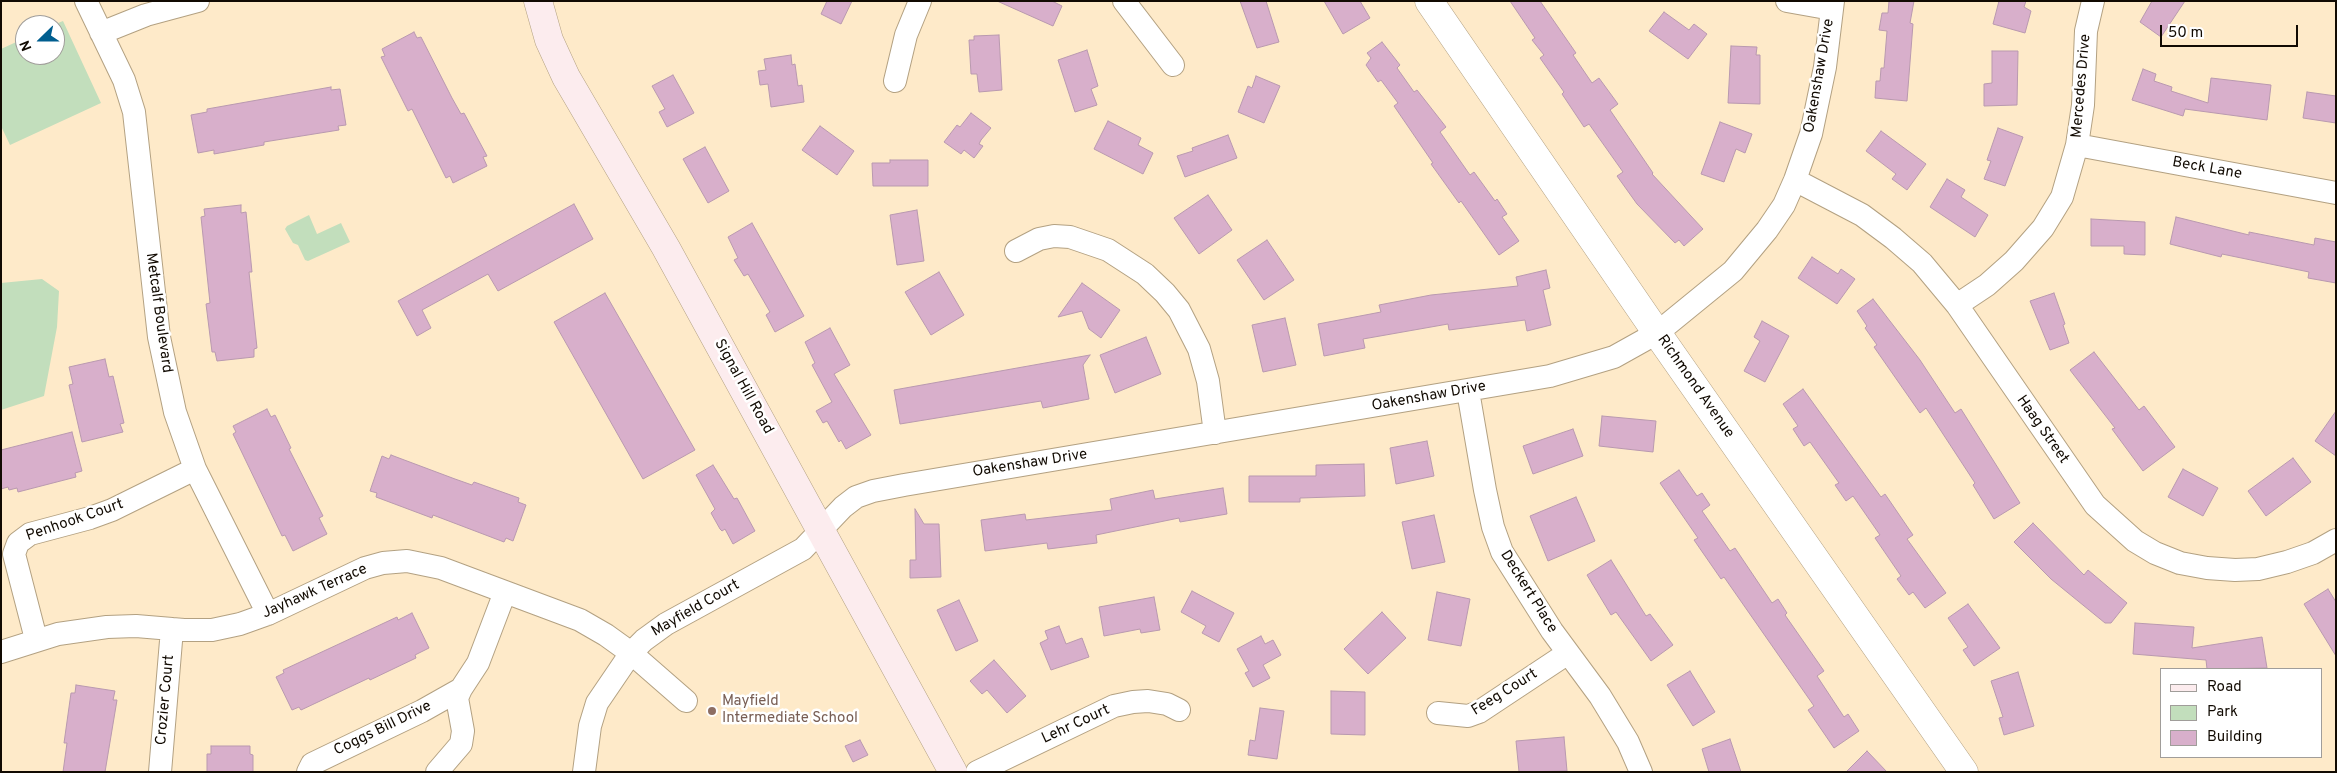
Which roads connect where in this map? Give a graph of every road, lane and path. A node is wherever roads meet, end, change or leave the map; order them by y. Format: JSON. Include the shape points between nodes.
{"nodes":[{"id":1,"x":86,"y":1,"type":"edge"},
{"id":2,"x":198,"y":1,"type":"edge"},
{"id":3,"x":538,"y":1,"type":"edge"},
{"id":4,"x":920,"y":1,"type":"edge"},
{"id":5,"x":1124,"y":1,"type":"edge"},
{"id":6,"x":1429,"y":1,"type":"edge"},
{"id":7,"x":1786,"y":1,"type":"edge"},
{"id":8,"x":2094,"y":1,"type":"edge"},
{"id":9,"x":1832,"y":5,"type":"edge"},
{"id":10,"x":101,"y":33,"type":"junction"},
{"id":11,"x":1173,"y":65,"type":"dead end"},
{"id":12,"x":895,"y":81,"type":"dead end"},
{"id":13,"x":2077,"y":145,"type":"junction"},
{"id":14,"x":1795,"y":180,"type":"junction"},
{"id":15,"x":2336,"y":193,"type":"edge"},
{"id":16,"x":1016,"y":251,"type":"dead end"},
{"id":17,"x":1957,"y":305,"type":"junction"},
{"id":18,"x":1657,"y":333,"type":"junction"},
{"id":19,"x":1468,"y":391,"type":"junction"},
{"id":20,"x":1215,"y":433,"type":"junction"},
{"id":21,"x":195,"y":469,"type":"junction"},
{"id":22,"x":822,"y":531,"type":"junction"},
{"id":23,"x":2336,"y":540,"type":"edge"},
{"id":24,"x":505,"y":592,"type":"junction"},
{"id":25,"x":268,"y":614,"type":"junction"},
{"id":26,"x":172,"y":629,"type":"junction"},
{"id":27,"x":36,"y":639,"type":"junction"},
{"id":28,"x":1,"y":652,"type":"edge"},
{"id":29,"x":631,"y":653,"type":"junction"},
{"id":30,"x":1568,"y":653,"type":"junction"},
{"id":31,"x":460,"y":689,"type":"junction"},
{"id":32,"x":686,"y":701,"type":"dead end"},
{"id":33,"x":1179,"y":710,"type":"dead end"},
{"id":34,"x":1438,"y":713,"type":"dead end"},
{"id":35,"x":160,"y":772,"type":"edge"},
{"id":36,"x":308,"y":772,"type":"edge"},
{"id":37,"x":437,"y":772,"type":"edge"},
{"id":38,"x":584,"y":772,"type":"edge"},
{"id":39,"x":953,"y":772,"type":"edge"},
{"id":40,"x":977,"y":772,"type":"edge"},
{"id":41,"x":1641,"y":772,"type":"edge"},
{"id":42,"x":1964,"y":772,"type":"edge"}],
"edges":[{"from":1,"to":10,"type":"street","name":"Metcalf Boulevard"},
{"from":2,"to":10,"type":"street","via":[[146,15]]},
{"from":3,"to":22,"type":"main road","name":"Signal Hill Road","via":[[549,40],[566,77],[666,248]]},
{"from":4,"to":12,"type":"street","via":[[906,35]]},
{"from":5,"to":11,"type":"street"},
{"from":6,"to":18,"type":"street","name":"Richmond Avenue"},
{"from":7,"to":9,"type":"street"},
{"from":8,"to":13,"type":"street","name":"Mercedes Drive","via":[[2085,41],[2083,105]]},
{"from":9,"to":14,"type":"street","name":"Oakenshaw Drive","via":[[1811,134]]},
{"from":10,"to":21,"type":"street","name":"Metcalf Boulevard","via":[[124,80],[134,112],[162,359],[175,412]]},
{"from":13,"to":15,"type":"street","name":"Beck Lane"},
{"from":13,"to":17,"type":"street","name":"Mercedes Drive","via":[[2062,198],[2043,228],[2001,273]]},
{"from":14,"to":17,"type":"street","name":"Haag Street","via":[[1862,216],[1894,238],[1922,263]]},
{"from":14,"to":18,"type":"street","name":"Oakenshaw Drive","via":[[1784,205],[1767,230],[1733,271]]},
{"from":16,"to":20,"type":"street","via":[[1039,239],[1070,237],[1108,250],[1145,274],[1179,310],[1200,349]]},
{"from":17,"to":23,"type":"street","name":"Haag Street","via":[[2095,505],[2135,541],[2154,553],[2180,563],[2235,570],[2287,562]]},
{"from":18,"to":19,"type":"street","name":"Oakenshaw Drive","via":[[1628,351],[1586,367]]},
{"from":18,"to":42,"type":"street","name":"Richmond Avenue"},
{"from":19,"to":20,"type":"street","name":"Oakenshaw Drive"},
{"from":19,"to":30,"type":"street","name":"Deckert Place","via":[[1492,526],[1502,552]]},
{"from":20,"to":22,"type":"street","name":"Oakenshaw Drive","via":[[873,491],[849,502]]},
{"from":21,"to":25,"type":"street","name":"Metcalf Boulevard"},
{"from":21,"to":27,"type":"street","name":"Penhook Court","via":[[112,510],[30,534],[18,543],[14,554]]},
{"from":22,"to":29,"type":"street","name":"Mayfield Court","via":[[795,553],[666,624]]},
{"from":22,"to":39,"type":"main road","name":"Signal Hill Road"},
{"from":24,"to":25,"type":"street","name":"Jayhawk Terrace","via":[[441,568],[407,561],[384,563],[365,568]]},
{"from":24,"to":29,"type":"street","name":"Jayhawk Terrace","via":[[580,620]]},
{"from":24,"to":31,"type":"street","name":"Coggs Bill Drive","via":[[478,663]]},
{"from":25,"to":26,"type":"street","name":"Jayhawk Terrace","via":[[212,630]]},
{"from":26,"to":27,"type":"street","name":"Jayhawk Terrace","via":[[107,627]]},
{"from":26,"to":35,"type":"street","name":"Crozier Court"},
{"from":27,"to":28,"type":"street","name":"Jayhawk Terrace"},
{"from":29,"to":32,"type":"street","name":"Jayhawk Terrace"},
{"from":29,"to":38,"type":"street","name":"Mayfield Court","via":[[598,703],[590,726]]},
{"from":30,"to":34,"type":"street","name":"Feeg Court","via":[[1479,712],[1468,716]]},
{"from":30,"to":41,"type":"street","name":"Deckert Place","via":[[1600,696],[1628,742]]},
{"from":31,"to":36,"type":"street","name":"Coggs Bill Drive","via":[[312,764]]},
{"from":31,"to":37,"type":"street","via":[[461,744]]},
{"from":33,"to":40,"type":"street","name":"Lehr Court","via":[[1148,701],[1114,706]]}]}
